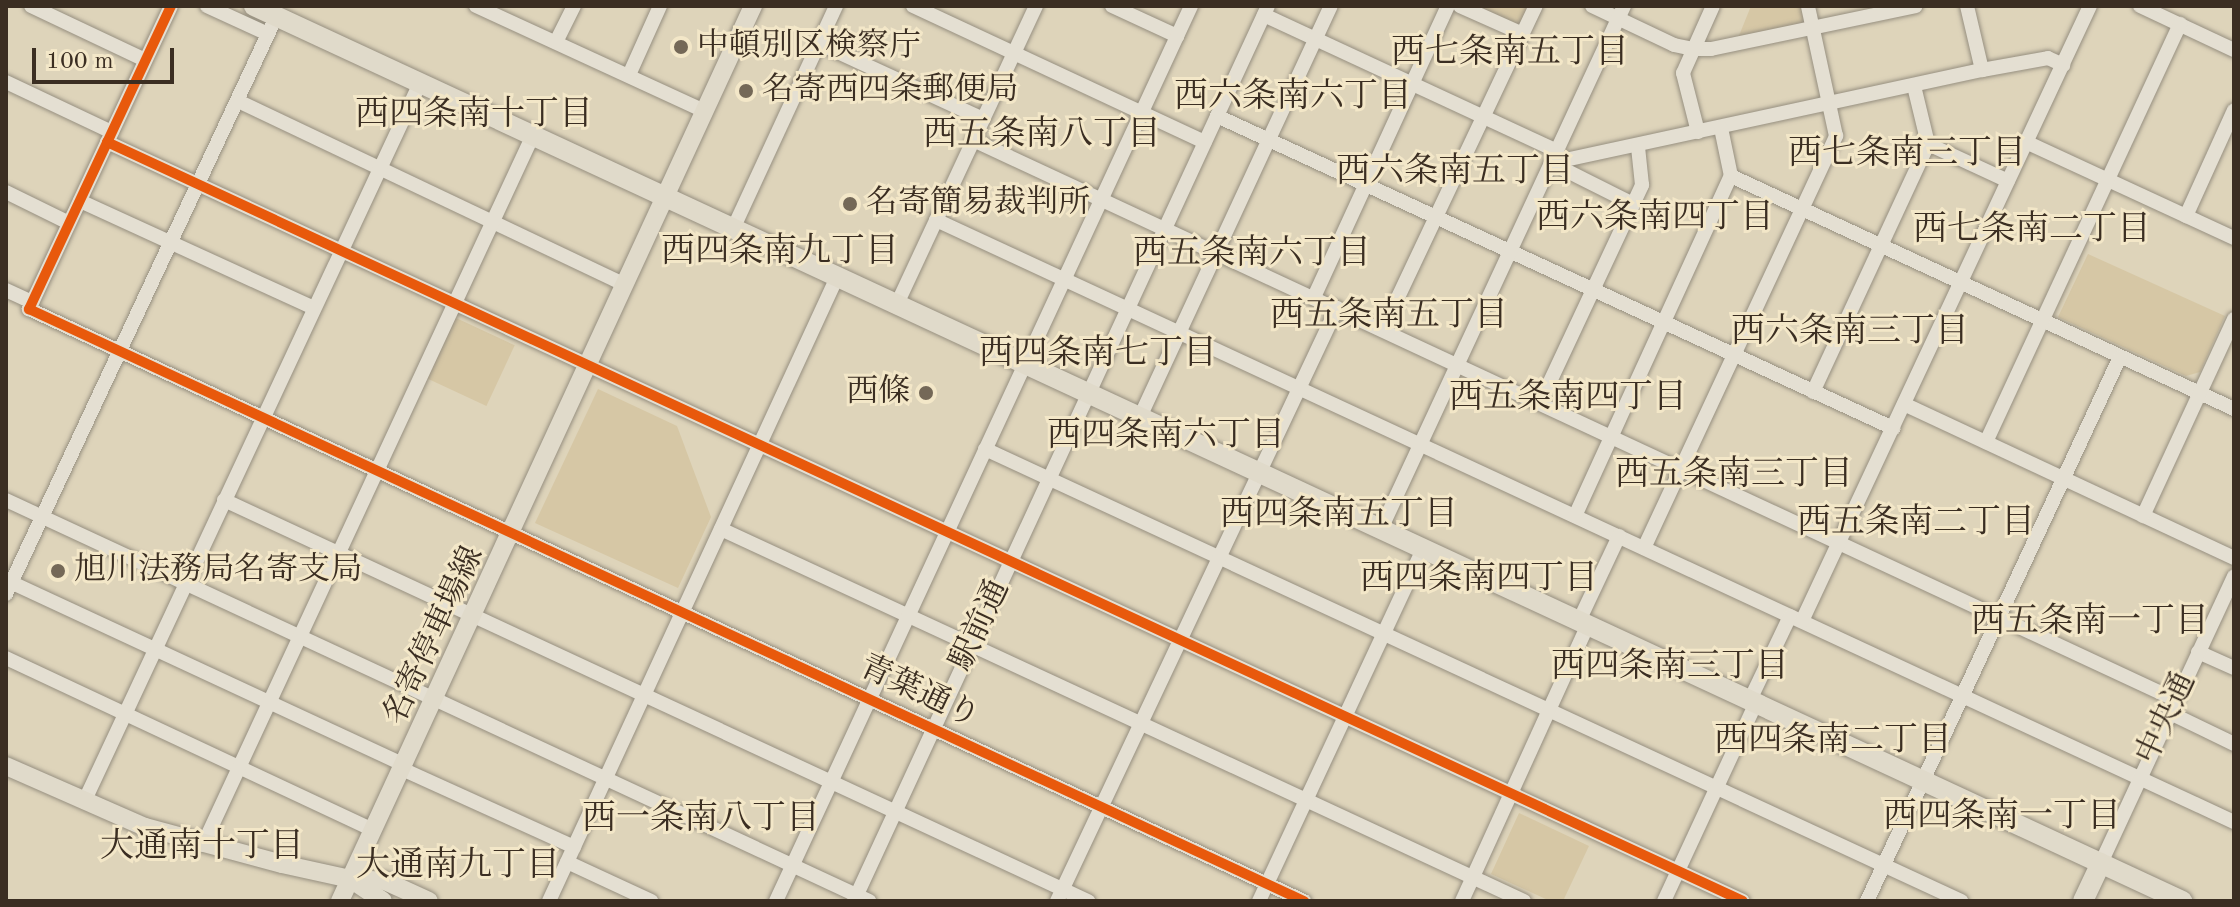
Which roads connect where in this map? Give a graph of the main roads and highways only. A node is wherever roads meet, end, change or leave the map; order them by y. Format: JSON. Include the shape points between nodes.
{"nodes":[{"id":1,"x":254,"y":6,"type":"edge"},
{"id":2,"x":753,"y":6,"type":"edge"},
{"id":3,"x":280,"y":19,"type":"edge"},
{"id":4,"x":665,"y":197,"type":"junction"},
{"id":5,"x":6,"y":766,"type":"edge"},
{"id":6,"x":2101,"y":863,"type":"junction"},
{"id":7,"x":350,"y":879,"type":"junction"},
{"id":8,"x":340,"y":901,"type":"edge"},
{"id":9,"x":383,"y":901,"type":"edge"},
{"id":10,"x":429,"y":901,"type":"edge"},
{"id":11,"x":2083,"y":901,"type":"edge"},
{"id":12,"x":2182,"y":901,"type":"edge"}],
"edges":[{"from":1,"to":3,"type":"highway"},
{"from":2,"to":4,"type":"main road","name":"名寄停車場線"},
{"from":3,"to":4,"type":"highway"},
{"from":4,"to":6,"type":"highway"},
{"from":4,"to":7,"type":"main road","name":"名寄停車場線"},
{"from":5,"to":7,"type":"main road","via":[[84,802],[203,845]]},
{"from":6,"to":11,"type":"highway"},
{"from":6,"to":12,"type":"highway"},
{"from":7,"to":8,"type":"main road","name":"名寄停車場線"},
{"from":7,"to":9,"type":"main road"},
{"from":7,"to":10,"type":"main road","via":[[385,881]]}]}
